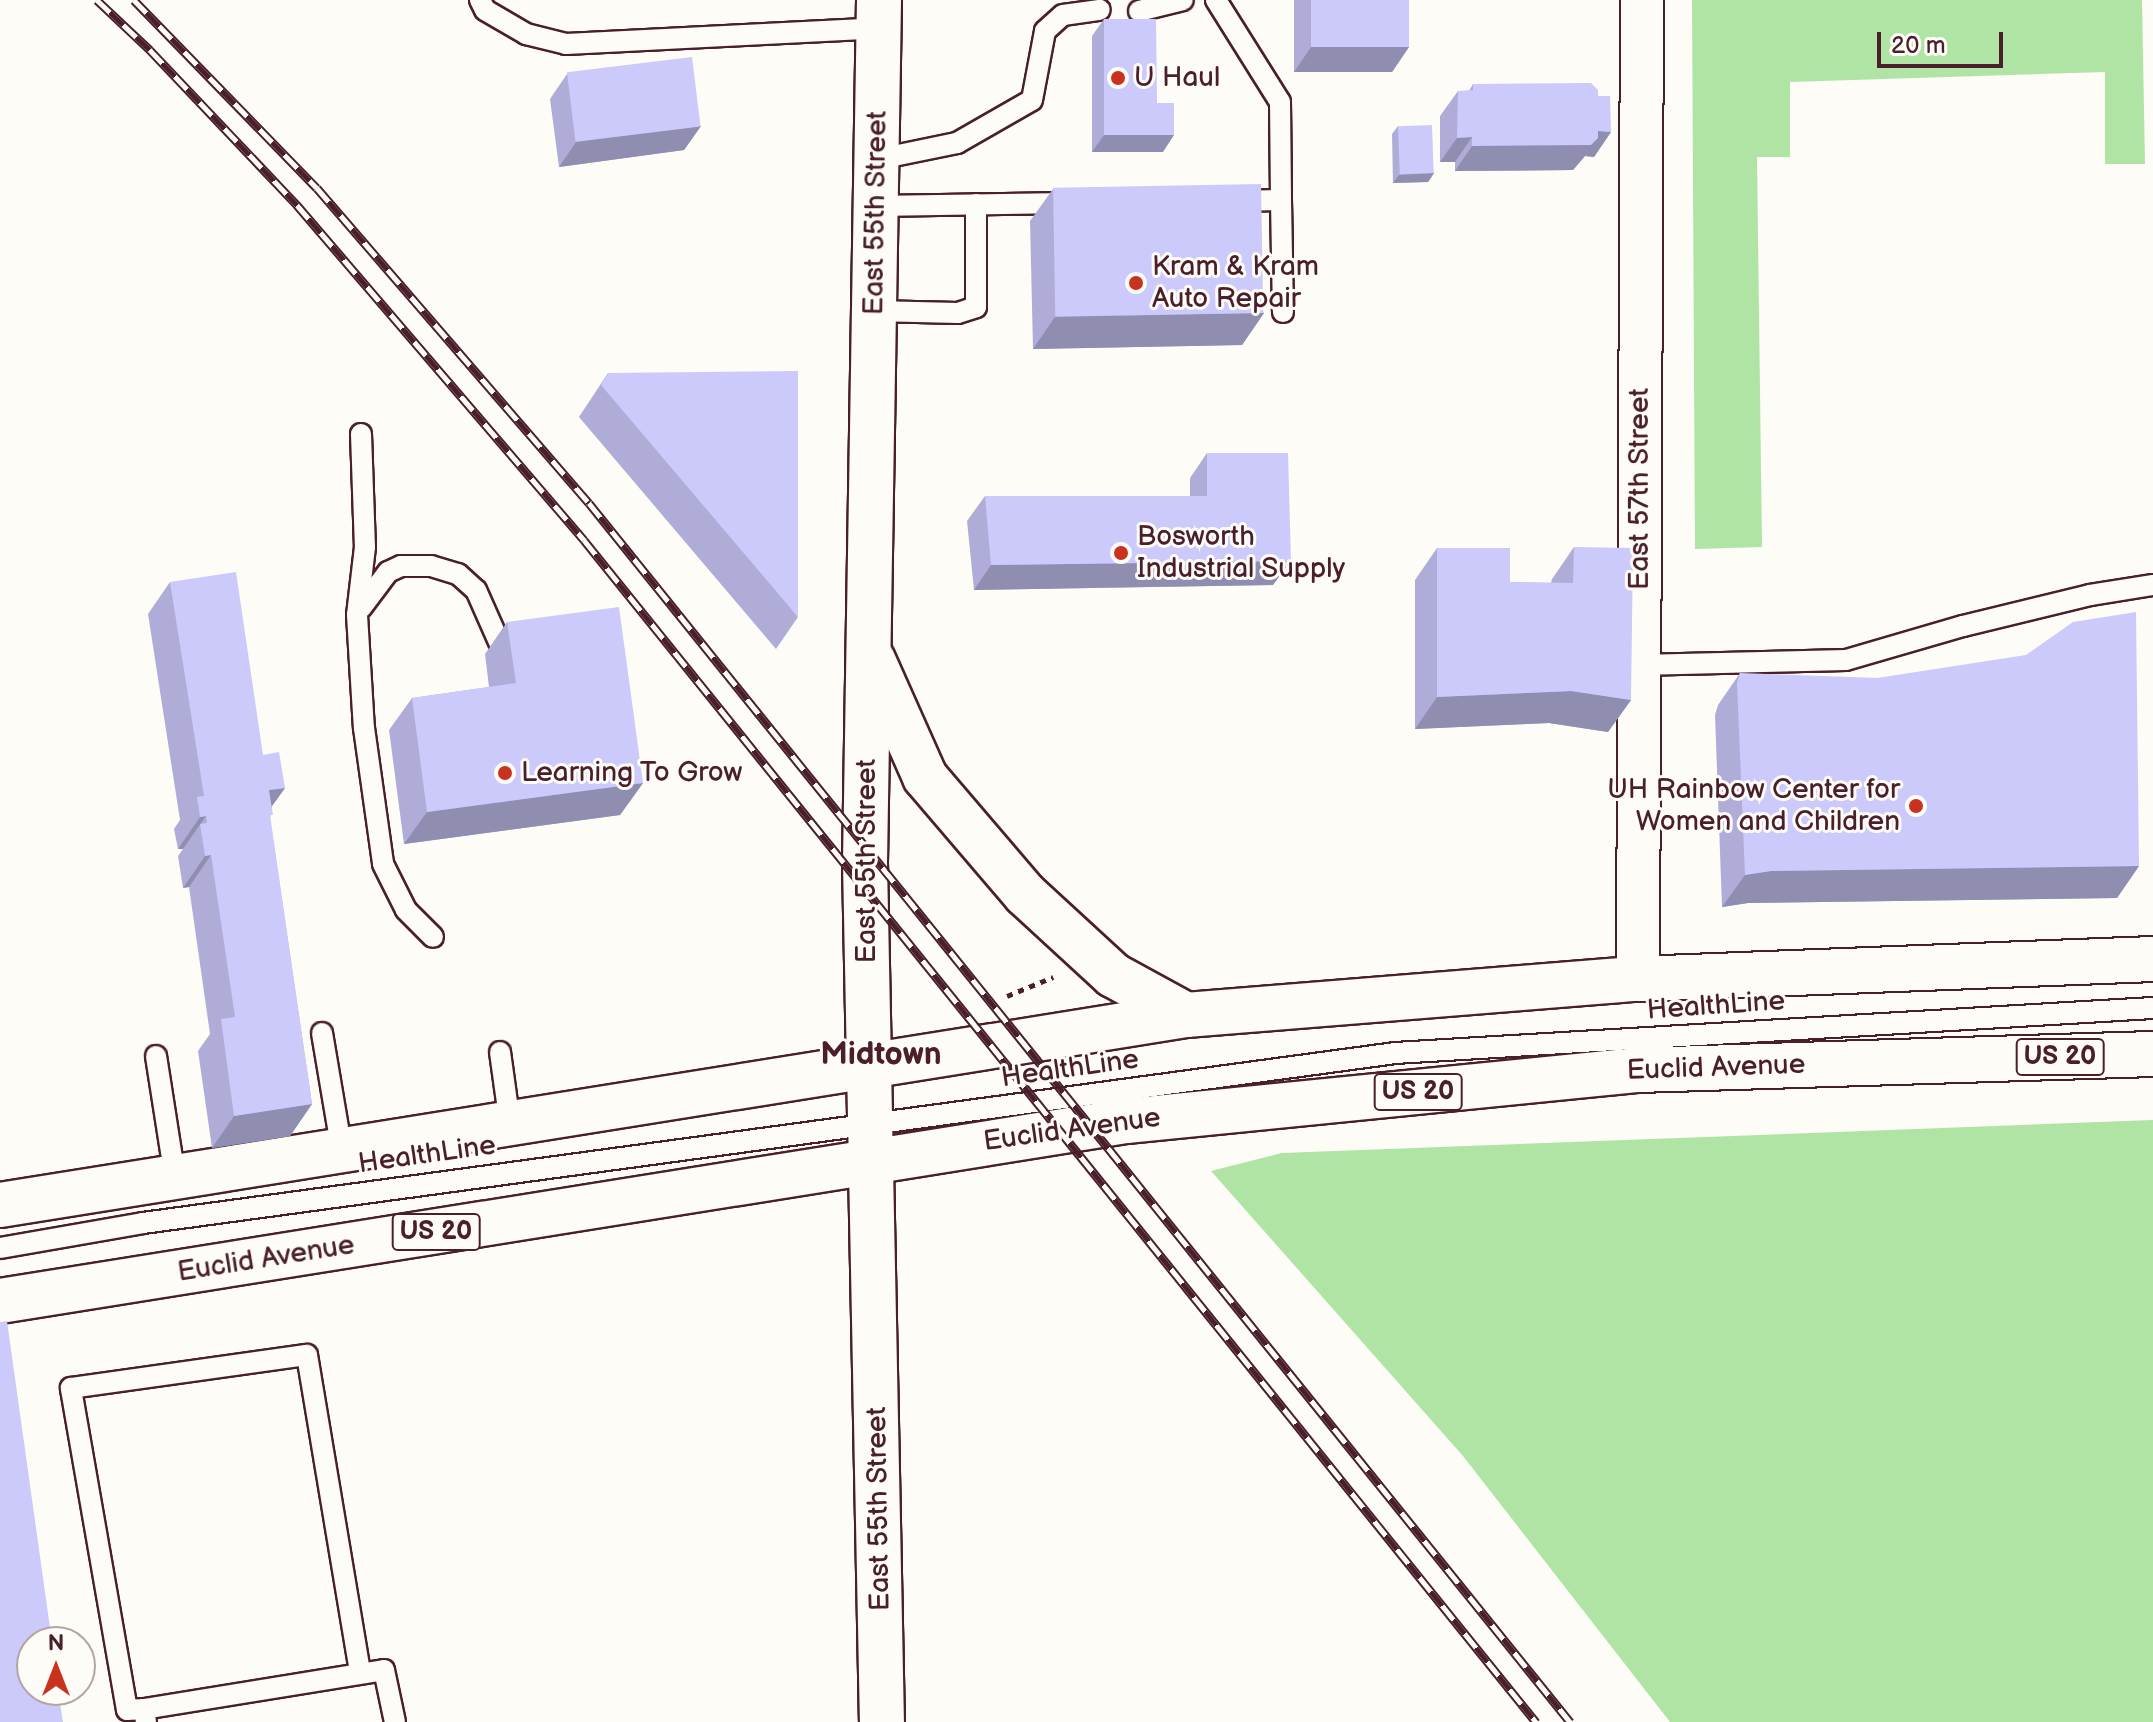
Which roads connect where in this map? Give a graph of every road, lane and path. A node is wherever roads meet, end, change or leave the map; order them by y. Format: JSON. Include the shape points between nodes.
{"nodes":[{"id":1,"x":480,"y":0,"type":"edge"},
{"id":2,"x":1183,"y":0,"type":"edge"},
{"id":3,"x":1216,"y":0,"type":"edge"},
{"id":4,"x":1642,"y":0,"type":"edge"},
{"id":5,"x":1100,"y":10,"type":"dead end"},
{"id":6,"x":1139,"y":11,"type":"dead end"},
{"id":7,"x":879,"y":14,"type":"edge"},
{"id":8,"x":879,"y":159,"type":"junction"},
{"id":9,"x":1281,"y":200,"type":"junction"},
{"id":10,"x":1220,"y":201,"type":"edge"},
{"id":11,"x":1082,"y":203,"type":"edge"},
{"id":12,"x":976,"y":204,"type":"junction"},
{"id":13,"x":875,"y":206,"type":"junction"},
{"id":14,"x":874,"y":311,"type":"junction"},
{"id":15,"x":1283,"y":312,"type":"dead end"},
{"id":16,"x":361,"y":434,"type":"dead end"},
{"id":17,"x":2153,"y":585,"type":"edge"},
{"id":18,"x":357,"y":615,"type":"junction"},
{"id":19,"x":499,"y":642,"type":"dead end"},
{"id":20,"x":868,"y":649,"type":"junction"},
{"id":21,"x":1639,"y":665,"type":"junction"},
{"id":22,"x":433,"y":937,"type":"dead end"},
{"id":23,"x":2153,"y":959,"type":"edge"},
{"id":24,"x":1060,"y":973,"type":"dead end"},
{"id":25,"x":1638,"y":979,"type":"junction"},
{"id":26,"x":995,"y":998,"type":"dead end"},
{"id":27,"x":2153,"y":1008,"type":"edge"},
{"id":28,"x":1186,"y":1015,"type":"junction"},
{"id":29,"x":322,"y":1033,"type":"dead end"},
{"id":30,"x":500,"y":1052,"type":"dead end"},
{"id":31,"x":2153,"y":1054,"type":"edge"},
{"id":32,"x":156,"y":1056,"type":"dead end"},
{"id":33,"x":870,"y":1067,"type":"junction"},
{"id":34,"x":510,"y":1124,"type":"junction"},
{"id":35,"x":872,"y":1142,"type":"junction"},
{"id":36,"x":342,"y":1151,"type":"junction"},
{"id":37,"x":175,"y":1178,"type":"junction"},
{"id":38,"x":0,"y":1205,"type":"edge"},
{"id":39,"x":0,"y":1248,"type":"edge"},
{"id":40,"x":0,"y":1301,"type":"edge"},
{"id":41,"x":360,"y":1673,"type":"junction"},
{"id":42,"x":145,"y":1715,"type":"edge"},
{"id":43,"x":395,"y":1722,"type":"edge"},
{"id":44,"x":882,"y":1722,"type":"edge"}],
"edges":[{"from":1,"to":7,"type":"lane","via":[[485,10],[526,34],[566,44]]},
{"from":2,"to":6,"type":"lane"},
{"from":3,"to":9,"type":"lane","via":[[1280,102]]},
{"from":4,"to":21,"type":"street","name":"East 57th Street"},
{"from":5,"to":8,"type":"lane","via":[[1063,15],[1045,31],[1032,100],[957,143]]},
{"from":7,"to":8,"type":"main road","name":"East 55th Street"},
{"from":8,"to":13,"type":"main road","name":"East 55th Street"},
{"from":9,"to":10,"type":"lane"},
{"from":9,"to":15,"type":"lane"},
{"from":11,"to":12,"type":"lane"},
{"from":12,"to":13,"type":"lane"},
{"from":12,"to":14,"type":"lane","via":[[976,307],[958,313]]},
{"from":13,"to":14,"type":"main road","name":"East 55th Street"},
{"from":14,"to":20,"type":"main road","name":"East 55th Street"},
{"from":16,"to":18,"type":"lane","via":[[365,547]]},
{"from":17,"to":21,"type":"lane","via":[[2090,595],[1846,660]]},
{"from":18,"to":19,"type":"lane","via":[[388,572],[401,566],[431,566],[458,574],[476,590]]},
{"from":18,"to":22,"type":"lane","via":[[364,728],[383,864],[406,910]]},
{"from":20,"to":28,"type":"main road","via":[[925,777],[1025,894],[1113,975]]},
{"from":20,"to":33,"type":"main road","name":"East 55th Street","via":[[865,863]]},
{"from":21,"to":25,"type":"street","name":"East 57th Street"},
{"from":23,"to":25,"type":"main road"},
{"from":24,"to":26,"type":"path","via":[[1021,993]]},
{"from":25,"to":28,"type":"main road"},
{"from":27,"to":35,"type":"lane","name":"HealthLine","via":[[1395,1053]]},
{"from":28,"to":33,"type":"main road"},
{"from":29,"to":36,"type":"lane"},
{"from":30,"to":34,"type":"lane"},
{"from":31,"to":35,"type":"main road","name":"Euclid Avenue","number":"US 20","via":[[1638,1070]]},
{"from":32,"to":37,"type":"lane"},
{"from":33,"to":34,"type":"main road"},
{"from":33,"to":35,"type":"main road","name":"East 55th Street"},
{"from":34,"to":36,"type":"main road"},
{"from":35,"to":39,"type":"lane","name":"HealthLine","via":[[143,1223]]},
{"from":35,"to":40,"type":"main road","name":"Euclid Avenue","number":"US 20"},
{"from":35,"to":44,"type":"main road","name":"East 55th Street"},
{"from":36,"to":37,"type":"main road"},
{"from":37,"to":38,"type":"main road"},
{"from":41,"to":42,"type":"lane"},
{"from":41,"to":42,"type":"lane","via":[[307,1355],[71,1388],[127,1710]]},
{"from":41,"to":43,"type":"lane","via":[[384,1670]]}]}
